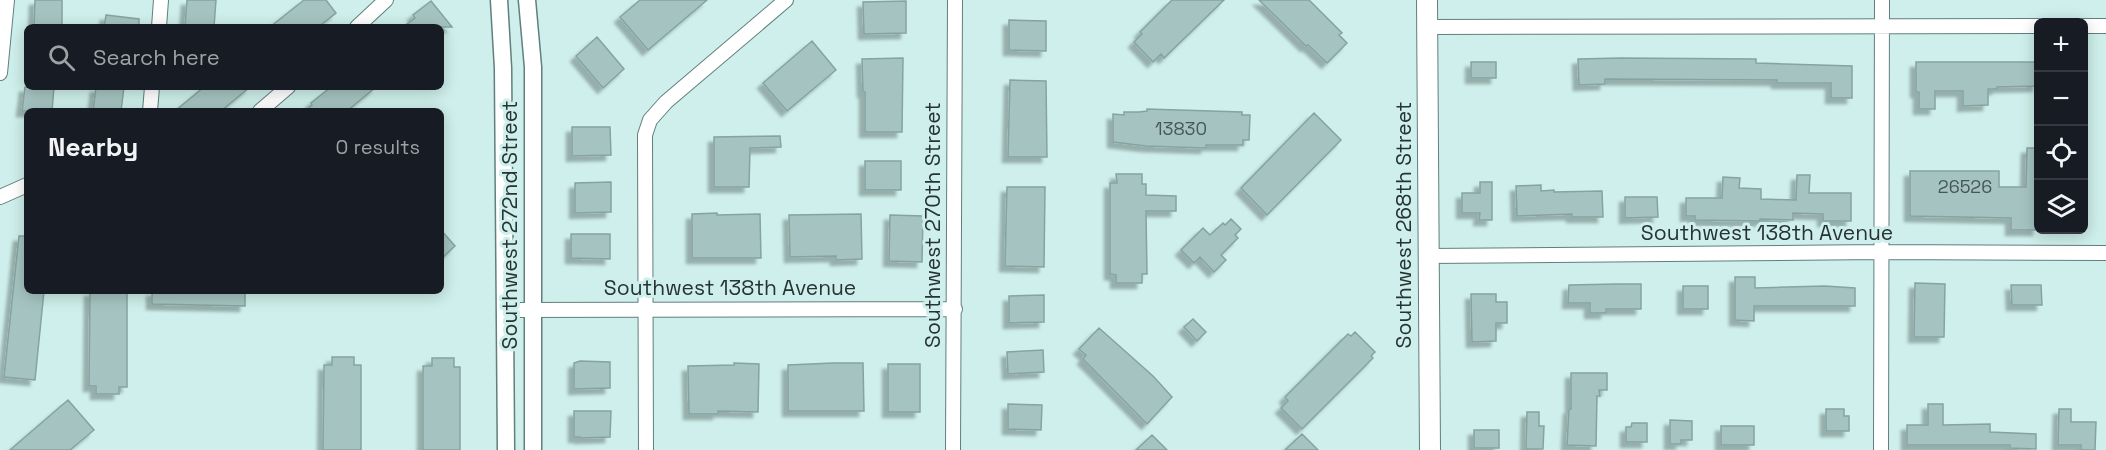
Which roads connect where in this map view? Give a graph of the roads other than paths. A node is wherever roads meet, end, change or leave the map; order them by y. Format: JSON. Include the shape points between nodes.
{"nodes":[{"id":1,"x":7,"y":0,"type":"edge"},
{"id":2,"x":161,"y":0,"type":"edge"},
{"id":3,"x":386,"y":0,"type":"edge"},
{"id":4,"x":499,"y":0,"type":"edge"},
{"id":5,"x":527,"y":0,"type":"edge"},
{"id":6,"x":786,"y":0,"type":"edge"},
{"id":7,"x":955,"y":0,"type":"edge"},
{"id":8,"x":1426,"y":0,"type":"edge"},
{"id":9,"x":1882,"y":0,"type":"edge"},
{"id":10,"x":159,"y":24,"type":"edge"},
{"id":11,"x":360,"y":24,"type":"edge"},
{"id":12,"x":2034,"y":26,"type":"edge"},
{"id":13,"x":2088,"y":26,"type":"edge"},
{"id":14,"x":2106,"y":26,"type":"edge"},
{"id":15,"x":1426,"y":27,"type":"junction"},
{"id":16,"x":1882,"y":27,"type":"junction"},
{"id":17,"x":0,"y":73,"type":"edge"},
{"id":18,"x":152,"y":90,"type":"edge"},
{"id":19,"x":284,"y":90,"type":"edge"},
{"id":20,"x":150,"y":108,"type":"edge"},
{"id":21,"x":264,"y":108,"type":"edge"},
{"id":22,"x":24,"y":186,"type":"edge"},
{"id":23,"x":0,"y":197,"type":"edge"},
{"id":24,"x":1880,"y":252,"type":"junction"},
{"id":25,"x":2106,"y":253,"type":"edge"},
{"id":26,"x":1427,"y":256,"type":"junction"},
{"id":27,"x":506,"y":309,"type":"junction"},
{"id":28,"x":646,"y":309,"type":"junction"},
{"id":29,"x":955,"y":309,"type":"junction"},
{"id":30,"x":533,"y":310,"type":"junction"},
{"id":31,"x":506,"y":450,"type":"edge"},
{"id":32,"x":533,"y":450,"type":"edge"},
{"id":33,"x":646,"y":450,"type":"edge"},
{"id":34,"x":953,"y":450,"type":"edge"},
{"id":35,"x":1430,"y":450,"type":"edge"},
{"id":36,"x":1881,"y":450,"type":"edge"}],
"edges":[{"from":1,"to":17,"type":"street"},
{"from":2,"to":10,"type":"street"},
{"from":3,"to":11,"type":"street"},
{"from":4,"to":27,"type":"street","name":"Southwest 272nd Street"},
{"from":5,"to":30,"type":"street","name":"Southwest 272nd Street","via":[[532,67]]},
{"from":6,"to":28,"type":"street","via":[[650,120],[645,135]]},
{"from":7,"to":29,"type":"street","name":"Southwest 270th Street"},
{"from":8,"to":15,"type":"main road","name":"Southwest 268th Street"},
{"from":9,"to":16,"type":"street"},
{"from":12,"to":16,"type":"street"},
{"from":13,"to":14,"type":"street"},
{"from":15,"to":16,"type":"street"},
{"from":15,"to":26,"type":"main road","name":"Southwest 268th Street"},
{"from":16,"to":24,"type":"street"},
{"from":18,"to":20,"type":"street"},
{"from":19,"to":21,"type":"street"},
{"from":22,"to":23,"type":"street"},
{"from":24,"to":25,"type":"street","name":"Southwest 138th Avenue"},
{"from":24,"to":26,"type":"street","name":"Southwest 138th Avenue"},
{"from":24,"to":36,"type":"street"},
{"from":26,"to":35,"type":"main road","name":"Southwest 268th Street"},
{"from":27,"to":30,"type":"street","name":"Southwest 138th Avenue"},
{"from":27,"to":31,"type":"street","name":"Southwest 272nd Street"},
{"from":28,"to":29,"type":"street","name":"Southwest 138th Avenue"},
{"from":28,"to":30,"type":"street","name":"Southwest 138th Avenue"},
{"from":28,"to":33,"type":"street"},
{"from":29,"to":34,"type":"street","name":"Southwest 270th Street"},
{"from":30,"to":32,"type":"street","name":"Southwest 272nd Street"}]}
